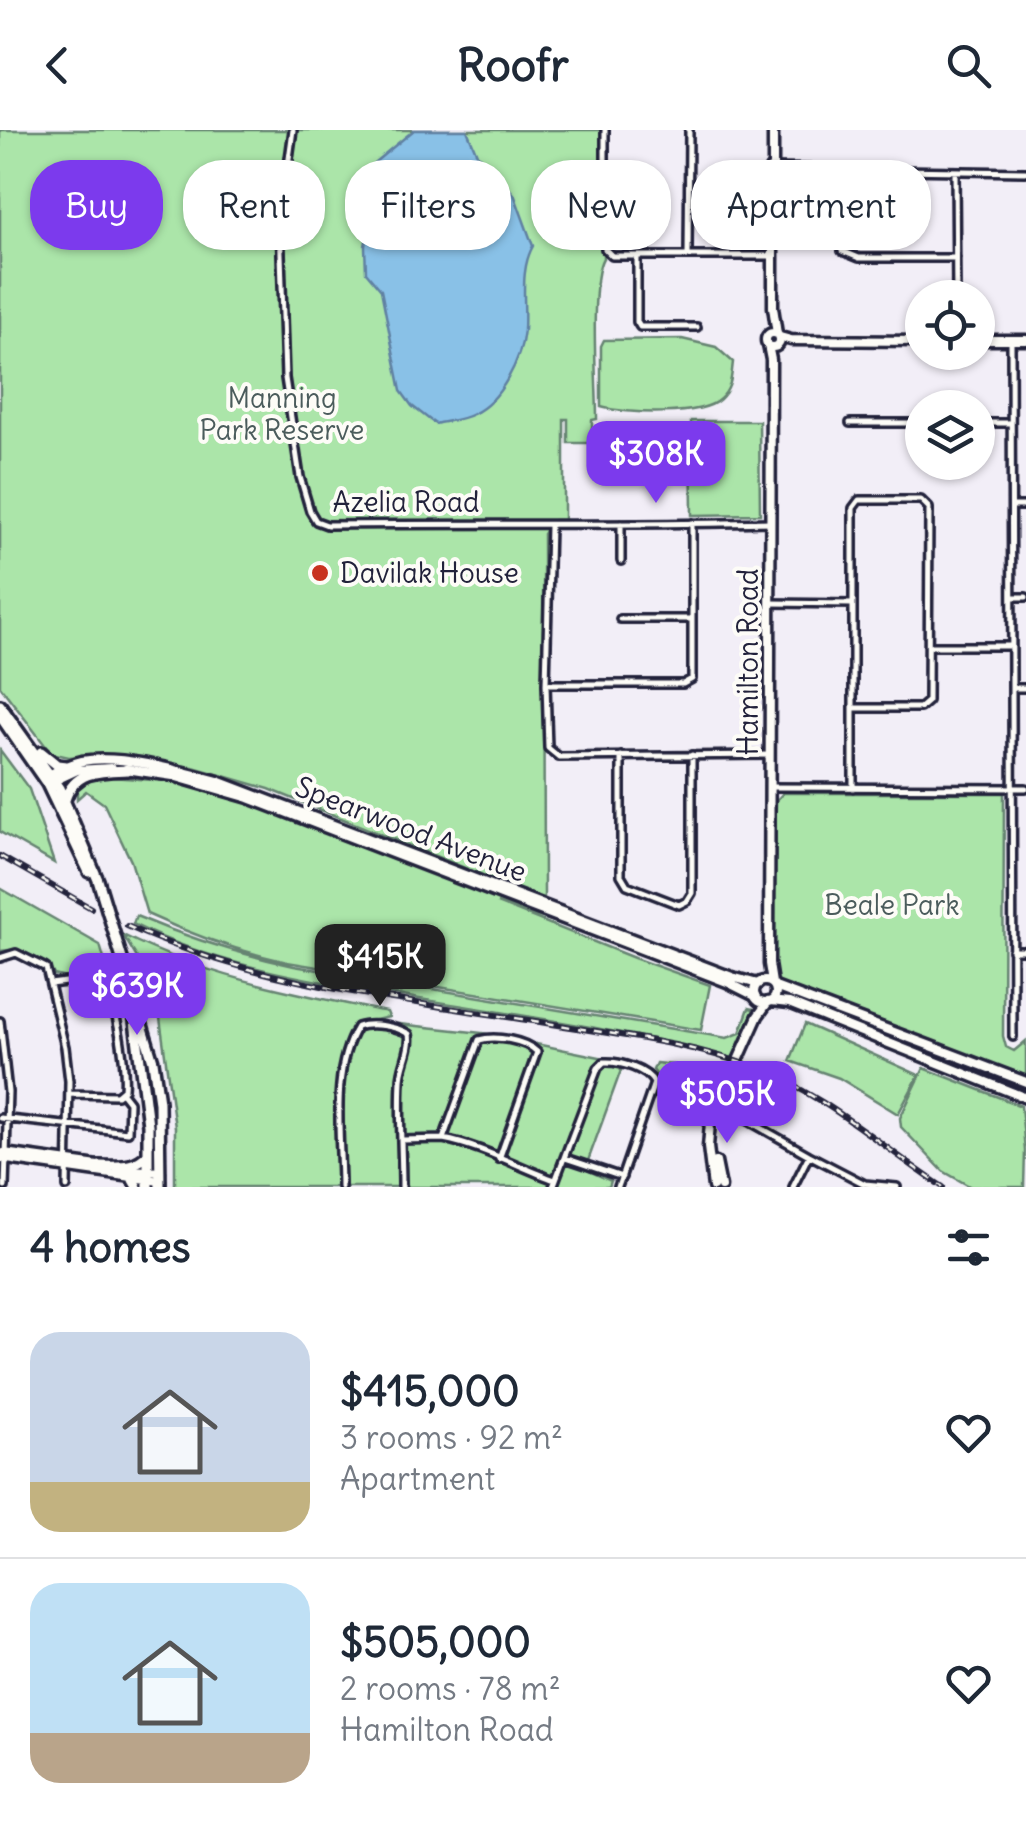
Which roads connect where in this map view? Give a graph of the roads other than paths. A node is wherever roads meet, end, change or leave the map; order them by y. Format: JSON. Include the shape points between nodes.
{"nodes":[{"id":1,"x":293,"y":130,"type":"edge"},
{"id":2,"x":605,"y":130,"type":"edge"},
{"id":3,"x":689,"y":130,"type":"edge"},
{"id":4,"x":771,"y":130,"type":"edge"},
{"id":5,"x":771,"y":160,"type":"edge"},
{"id":6,"x":931,"y":171,"type":"edge"},
{"id":7,"x":955,"y":172,"type":"junction"},
{"id":8,"x":1026,"y":172,"type":"edge"},
{"id":9,"x":771,"y":250,"type":"edge"},
{"id":10,"x":842,"y":251,"type":"dead end"},
{"id":11,"x":688,"y":255,"type":"junction"},
{"id":12,"x":636,"y":256,"type":"junction"},
{"id":13,"x":771,"y":256,"type":"junction"},
{"id":14,"x":956,"y":258,"type":"junction"},
{"id":15,"x":956,"y":280,"type":"edge"},
{"id":16,"x":697,"y":327,"type":"dead end"},
{"id":17,"x":775,"y":340,"type":"junction"},
{"id":18,"x":995,"y":340,"type":"edge"},
{"id":19,"x":1012,"y":340,"type":"junction"},
{"id":20,"x":1026,"y":340,"type":"edge"},
{"id":21,"x":905,"y":341,"type":"edge"},
{"id":22,"x":905,"y":422,"type":"edge"},
{"id":23,"x":995,"y":422,"type":"edge"},
{"id":24,"x":1011,"y":422,"type":"junction"},
{"id":25,"x":850,"y":423,"type":"dead end"},
{"id":26,"x":1012,"y":506,"type":"junction"},
{"id":27,"x":1026,"y":506,"type":"edge"},
{"id":28,"x":770,"y":522,"type":"junction"},
{"id":29,"x":620,"y":524,"type":"junction"},
{"id":30,"x":692,"y":524,"type":"junction"},
{"id":31,"x":550,"y":526,"type":"junction"},
{"id":32,"x":621,"y":561,"type":"dead end"},
{"id":33,"x":1012,"y":597,"type":"junction"},
{"id":34,"x":1026,"y":597,"type":"edge"},
{"id":35,"x":770,"y":602,"type":"junction"},
{"id":36,"x":853,"y":604,"type":"junction"},
{"id":37,"x":620,"y":619,"type":"dead end"},
{"id":38,"x":692,"y":619,"type":"junction"},
{"id":39,"x":929,"y":646,"type":"junction"},
{"id":40,"x":1012,"y":646,"type":"junction"},
{"id":41,"x":546,"y":684,"type":"junction"},
{"id":42,"x":1012,"y":688,"type":"junction"},
{"id":43,"x":1026,"y":688,"type":"edge"},
{"id":44,"x":0,"y":705,"type":"edge"},
{"id":45,"x":852,"y":708,"type":"junction"},
{"id":46,"x":0,"y":716,"type":"edge"},
{"id":47,"x":31,"y":744,"type":"junction"},
{"id":48,"x":692,"y":755,"type":"junction"},
{"id":49,"x":770,"y":755,"type":"junction"},
{"id":50,"x":621,"y":756,"type":"junction"},
{"id":51,"x":66,"y":766,"type":"junction"},
{"id":52,"x":128,"y":770,"type":"junction"},
{"id":53,"x":49,"y":779,"type":"junction"},
{"id":54,"x":770,"y":787,"type":"junction"},
{"id":55,"x":853,"y":788,"type":"junction"},
{"id":56,"x":1011,"y":788,"type":"junction"},
{"id":57,"x":1026,"y":788,"type":"edge"},
{"id":58,"x":65,"y":800,"type":"junction"},
{"id":59,"x":102,"y":897,"type":"junction"},
{"id":60,"x":1012,"y":950,"type":"junction"},
{"id":61,"x":1026,"y":950,"type":"edge"},
{"id":62,"x":0,"y":958,"type":"edge"},
{"id":63,"x":769,"y":964,"type":"junction"},
{"id":64,"x":125,"y":972,"type":"junction"},
{"id":65,"x":759,"y":982,"type":"junction"},
{"id":66,"x":50,"y":984,"type":"junction"},
{"id":67,"x":773,"y":985,"type":"junction"},
{"id":68,"x":763,"y":1000,"type":"junction"},
{"id":69,"x":0,"y":1021,"type":"edge"},
{"id":70,"x":1013,"y":1038,"type":"dead end"},
{"id":71,"x":1026,"y":1082,"type":"edge"},
{"id":72,"x":122,"y":1093,"type":"junction"},
{"id":73,"x":69,"y":1094,"type":"junction"},
{"id":74,"x":726,"y":1094,"type":"junction"},
{"id":75,"x":1026,"y":1098,"type":"edge"},
{"id":76,"x":732,"y":1112,"type":"junction"},
{"id":77,"x":718,"y":1116,"type":"junction"},
{"id":78,"x":4,"y":1118,"type":"edge"},
{"id":79,"x":69,"y":1127,"type":"junction"},
{"id":80,"x":403,"y":1140,"type":"junction"},
{"id":81,"x":444,"y":1140,"type":"junction"},
{"id":82,"x":148,"y":1154,"type":"junction"},
{"id":83,"x":810,"y":1155,"type":"junction"},
{"id":84,"x":3,"y":1156,"type":"edge"},
{"id":85,"x":565,"y":1158,"type":"junction"},
{"id":86,"x":499,"y":1159,"type":"junction"},
{"id":87,"x":68,"y":1164,"type":"junction"},
{"id":88,"x":100,"y":1166,"type":"junction"},
{"id":89,"x":148,"y":1180,"type":"edge"},
{"id":90,"x":160,"y":1180,"type":"edge"},
{"id":91,"x":135,"y":1183,"type":"edge"},
{"id":92,"x":554,"y":1184,"type":"edge"},
{"id":93,"x":620,"y":1184,"type":"edge"},
{"id":94,"x":5,"y":1187,"type":"edge"},
{"id":95,"x":67,"y":1187,"type":"edge"},
{"id":96,"x":341,"y":1187,"type":"edge"},
{"id":97,"x":402,"y":1187,"type":"edge"},
{"id":98,"x":713,"y":1187,"type":"edge"},
{"id":99,"x":721,"y":1187,"type":"edge"},
{"id":100,"x":793,"y":1187,"type":"edge"},
{"id":101,"x":898,"y":1187,"type":"edge"}],
"edges":[{"from":1,"to":31,"type":"street","name":"Azelia Road","via":[[280,223],[283,354],[300,477],[312,515],[327,525]]},
{"from":2,"to":12,"type":"street","via":[[605,249],[612,256]]},
{"from":3,"to":11,"type":"street"},
{"from":4,"to":5,"type":"main road","name":"Hamilton Road"},
{"from":6,"to":7,"type":"street"},
{"from":7,"to":8,"type":"street"},
{"from":7,"to":14,"type":"street"},
{"from":9,"to":13,"type":"main road","name":"Hamilton Road"},
{"from":10,"to":14,"type":"street","via":[[860,258]]},
{"from":11,"to":12,"type":"street"},
{"from":11,"to":13,"type":"street"},
{"from":12,"to":16,"type":"street","via":[[640,327]]},
{"from":13,"to":17,"type":"main road","name":"Hamilton Road"},
{"from":14,"to":15,"type":"street"},
{"from":17,"to":21,"type":"main road"},
{"from":17,"to":28,"type":"main road","name":"Hamilton Road"},
{"from":18,"to":19,"type":"main road"},
{"from":19,"to":20,"type":"main road"},
{"from":19,"to":24,"type":"street"},
{"from":22,"to":25,"type":"street"},
{"from":23,"to":24,"type":"street"},
{"from":24,"to":26,"type":"street"},
{"from":26,"to":27,"type":"street"},
{"from":26,"to":33,"type":"street"},
{"from":28,"to":30,"type":"street","name":"Azelia Road"},
{"from":28,"to":35,"type":"main road","name":"Hamilton Road"},
{"from":29,"to":30,"type":"street","name":"Azelia Road"},
{"from":29,"to":31,"type":"street","name":"Azelia Road"},
{"from":29,"to":32,"type":"street"},
{"from":30,"to":38,"type":"street"},
{"from":31,"to":41,"type":"street"},
{"from":33,"to":34,"type":"street"},
{"from":33,"to":40,"type":"street"},
{"from":35,"to":36,"type":"street"},
{"from":35,"to":49,"type":"main road","name":"Hamilton Road"},
{"from":36,"to":39,"type":"street","via":[[855,502],[926,503]]},
{"from":36,"to":45,"type":"street"},
{"from":37,"to":38,"type":"street"},
{"from":38,"to":41,"type":"street","via":[[692,679],[683,684]]},
{"from":39,"to":40,"type":"street"},
{"from":39,"to":45,"type":"street","via":[[928,701],[920,708]]},
{"from":40,"to":42,"type":"street"},
{"from":41,"to":50,"type":"street","via":[[552,754]]},
{"from":42,"to":43,"type":"street"},
{"from":42,"to":56,"type":"street"},
{"from":44,"to":47,"type":"main road"},
{"from":45,"to":55,"type":"street"},
{"from":46,"to":53,"type":"main road"},
{"from":47,"to":51,"type":"main road"},
{"from":47,"to":53,"type":"main road"},
{"from":48,"to":49,"type":"street"},
{"from":48,"to":50,"type":"street"},
{"from":48,"to":50,"type":"street","via":[[692,893],[680,905],[627,885],[621,875]]},
{"from":49,"to":54,"type":"main road","name":"Hamilton Road"},
{"from":51,"to":53,"type":"main road","name":"Spearwood Avenue"},
{"from":51,"to":65,"type":"main road","name":"Spearwood Avenue","via":[[106,760],[218,780]]},
{"from":52,"to":53,"type":"main road","name":"Spearwood Avenue","via":[[93,766]]},
{"from":52,"to":58,"type":"main road","via":[[80,778]]},
{"from":52,"to":68,"type":"main road","name":"Spearwood Avenue","via":[[249,798]]},
{"from":53,"to":58,"type":"main road"},
{"from":53,"to":59,"type":"main road"},
{"from":54,"to":55,"type":"street"},
{"from":54,"to":63,"type":"main road","name":"Hamilton Road"},
{"from":55,"to":56,"type":"street"},
{"from":56,"to":57,"type":"street"},
{"from":56,"to":60,"type":"street"},
{"from":58,"to":59,"type":"main road"},
{"from":59,"to":64,"type":"main road"},
{"from":60,"to":61,"type":"street"},
{"from":60,"to":70,"type":"street"},
{"from":62,"to":66,"type":"street","via":[[16,953],[42,964]]},
{"from":63,"to":65,"type":"main road","name":"Hamilton Road"},
{"from":63,"to":67,"type":"main road","name":"Hamilton Road"},
{"from":64,"to":82,"type":"main road","via":[[140,1041]]},
{"from":64,"to":90,"type":"main road","via":[[154,1070]]},
{"from":65,"to":67,"type":"main road","name":"Spearwood Avenue"},
{"from":65,"to":68,"type":"main road","name":"Hamilton Road"},
{"from":66,"to":72,"type":"street","via":[[66,982],[110,996]]},
{"from":66,"to":73,"type":"street"},
{"from":67,"to":68,"type":"main road"},
{"from":67,"to":71,"type":"main road"},
{"from":68,"to":74,"type":"main road"},
{"from":68,"to":75,"type":"main road","name":"Spearwood Avenue","via":[[789,1003]]},
{"from":69,"to":78,"type":"street"},
{"from":72,"to":73,"type":"street"},
{"from":72,"to":79,"type":"street","via":[[130,1102],[128,1132]]},
{"from":73,"to":79,"type":"street"},
{"from":74,"to":76,"type":"street"},
{"from":74,"to":77,"type":"main road"},
{"from":74,"to":98,"type":"main road","via":[[708,1133]]},
{"from":76,"to":77,"type":"street"},
{"from":76,"to":83,"type":"street"},
{"from":77,"to":99,"type":"main road","via":[[712,1147]]},
{"from":78,"to":79,"type":"street"},
{"from":78,"to":84,"type":"street"},
{"from":79,"to":87,"type":"street"},
{"from":80,"to":81,"type":"street"},
{"from":80,"to":96,"type":"street","via":[[400,1084],[408,1034],[357,1027],[341,1088]]},
{"from":80,"to":97,"type":"street"},
{"from":81,"to":86,"type":"street"},
{"from":81,"to":86,"type":"street","via":[[479,1040],[532,1046],[536,1061]]},
{"from":82,"to":88,"type":"main road","via":[[128,1166]]},
{"from":82,"to":89,"type":"main road"},
{"from":83,"to":100,"type":"street"},
{"from":83,"to":101,"type":"street","via":[[865,1184]]},
{"from":84,"to":87,"type":"main road"},
{"from":84,"to":94,"type":"street"},
{"from":85,"to":92,"type":"street"},
{"from":85,"to":93,"type":"street"},
{"from":85,"to":93,"type":"street","via":[[598,1068],[613,1062],[649,1074],[654,1083]]},
{"from":86,"to":92,"type":"street"},
{"from":87,"to":88,"type":"main road"},
{"from":87,"to":91,"type":"main road"},
{"from":87,"to":95,"type":"street"},
{"from":88,"to":89,"type":"main road"},
{"from":89,"to":90,"type":"main road"},
{"from":89,"to":91,"type":"main road"}]}
